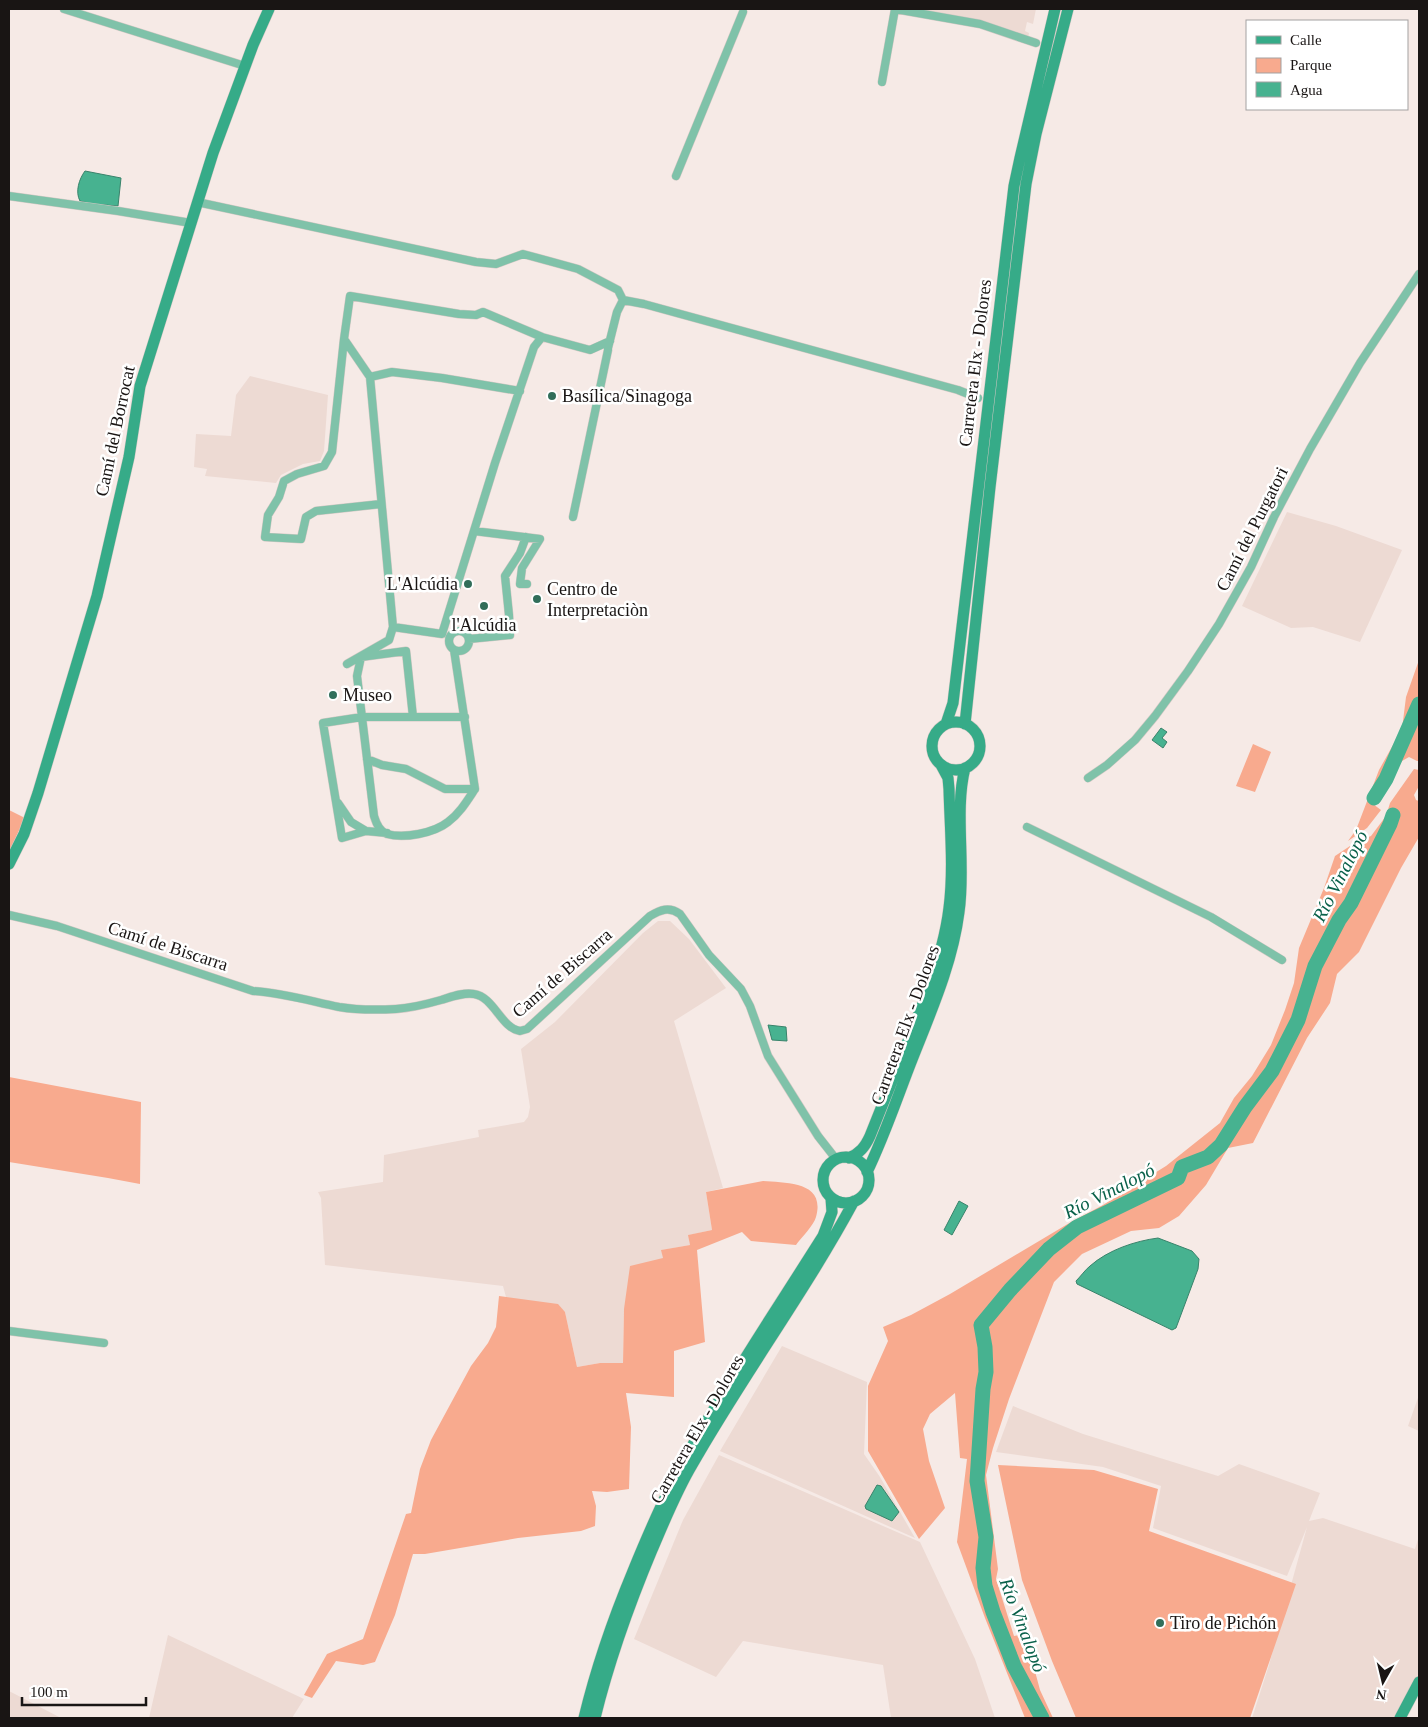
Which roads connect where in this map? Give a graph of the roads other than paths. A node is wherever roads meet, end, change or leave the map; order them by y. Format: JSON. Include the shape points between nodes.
{"nodes":[{"id":1,"x":64,"y":9,"type":"edge"},
{"id":2,"x":269,"y":9,"type":"edge"},
{"id":3,"x":1055,"y":9,"type":"edge"},
{"id":4,"x":1068,"y":9,"type":"edge"},
{"id":5,"x":743,"y":12,"type":"dead end"},
{"id":6,"x":1036,"y":43,"type":"dead end"},
{"id":7,"x":245,"y":66,"type":"junction"},
{"id":8,"x":882,"y":82,"type":"dead end"},
{"id":9,"x":676,"y":176,"type":"dead end"},
{"id":10,"x":9,"y":196,"type":"edge"},
{"id":11,"x":197,"y":202,"type":"junction"},
{"id":12,"x":191,"y":223,"type":"junction"},
{"id":13,"x":1419,"y":274,"type":"edge"},
{"id":14,"x":623,"y":300,"type":"junction"},
{"id":15,"x":542,"y":337,"type":"junction"},
{"id":16,"x":344,"y":340,"type":"junction"},
{"id":17,"x":608,"y":346,"type":"junction"},
{"id":18,"x":370,"y":377,"type":"junction"},
{"id":19,"x":520,"y":390,"type":"junction"},
{"id":20,"x":978,"y":398,"type":"dead end"},
{"id":21,"x":382,"y":504,"type":"junction"},
{"id":22,"x":573,"y":517,"type":"dead end"},
{"id":23,"x":474,"y":531,"type":"junction"},
{"id":24,"x":526,"y":538,"type":"junction"},
{"id":25,"x":527,"y":584,"type":"dead end"},
{"id":26,"x":393,"y":627,"type":"junction"},
{"id":27,"x":442,"y":634,"type":"junction"},
{"id":28,"x":450,"y":636,"type":"junction"},
{"id":29,"x":469,"y":639,"type":"junction"},
{"id":30,"x":454,"y":650,"type":"junction"},
{"id":31,"x":360,"y":657,"type":"junction"},
{"id":32,"x":347,"y":664,"type":"dead end"},
{"id":33,"x":362,"y":717,"type":"junction"},
{"id":34,"x":413,"y":717,"type":"junction"},
{"id":35,"x":465,"y":717,"type":"junction"},
{"id":36,"x":946,"y":724,"type":"junction"},
{"id":37,"x":965,"y":724,"type":"junction"},
{"id":38,"x":367,"y":758,"type":"junction"},
{"id":39,"x":941,"y":766,"type":"junction"},
{"id":40,"x":965,"y":768,"type":"junction"},
{"id":41,"x":1088,"y":778,"type":"dead end"},
{"id":42,"x":474,"y":789,"type":"junction"},
{"id":43,"x":335,"y":798,"type":"junction"},
{"id":44,"x":1027,"y":827,"type":"dead end"},
{"id":45,"x":366,"y":831,"type":"junction"},
{"id":46,"x":387,"y":834,"type":"junction"},
{"id":47,"x":9,"y":864,"type":"edge"},
{"id":48,"x":9,"y":915,"type":"edge"},
{"id":49,"x":1282,"y":960,"type":"dead end"},
{"id":50,"x":849,"y":1158,"type":"junction"},
{"id":51,"x":836,"y":1159,"type":"junction"},
{"id":52,"x":867,"y":1172,"type":"junction"},
{"id":53,"x":831,"y":1198,"type":"junction"},
{"id":54,"x":854,"y":1202,"type":"junction"},
{"id":55,"x":9,"y":1331,"type":"edge"},
{"id":56,"x":104,"y":1342,"type":"dead end"},
{"id":57,"x":1419,"y":1682,"type":"edge"},
{"id":58,"x":1419,"y":1696,"type":"edge"},
{"id":59,"x":584,"y":1718,"type":"edge"},
{"id":60,"x":595,"y":1718,"type":"edge"},
{"id":61,"x":1400,"y":1718,"type":"edge"},
{"id":62,"x":1407,"y":1718,"type":"edge"}],
"edges":[{"from":1,"to":7,"type":"street"},
{"from":2,"to":7,"type":"main road","name":"Camí del Borrocat"},
{"from":3,"to":36,"type":"main road","name":"Carretera Elx - Dolores","via":[[1014,186],[953,703]]},
{"from":4,"to":37,"type":"main road","name":"Carretera Elx - Dolores","via":[[1026,184],[988,497]]},
{"from":5,"to":9,"type":"street"},
{"from":6,"to":8,"type":"street","via":[[980,24],[895,9]]},
{"from":7,"to":11,"type":"main road","name":"Camí del Borrocat"},
{"from":10,"to":12,"type":"street"},
{"from":11,"to":12,"type":"main road","name":"Camí del Borrocat"},
{"from":11,"to":14,"type":"street","via":[[476,262],[496,264],[523,254],[578,269],[618,290]]},
{"from":12,"to":47,"type":"main road","name":"Camí del Borrocat","via":[[140,386],[129,457],[97,596],[38,793],[24,834]]},
{"from":13,"to":41,"type":"street","name":"Camí del Purgatori","via":[[1360,363],[1310,449],[1219,624],[1156,716],[1135,740]]},
{"from":14,"to":17,"type":"street"},
{"from":14,"to":20,"type":"street","via":[[783,341]]},
{"from":15,"to":16,"type":"street","via":[[483,312],[459,314],[350,296]]},
{"from":15,"to":17,"type":"street","via":[[590,350]]},
{"from":15,"to":19,"type":"street","via":[[534,347]]},
{"from":16,"to":18,"type":"street"},
{"from":16,"to":21,"type":"street","via":[[332,452],[324,466],[284,481],[279,498],[268,515],[265,537],[301,539],[306,517],[316,511]]},
{"from":17,"to":22,"type":"street"},
{"from":18,"to":19,"type":"street","via":[[392,372]]},
{"from":18,"to":21,"type":"street"},
{"from":19,"to":23,"type":"street"},
{"from":21,"to":26,"type":"street"},
{"from":23,"to":24,"type":"street"},
{"from":23,"to":27,"type":"street"},
{"from":24,"to":25,"type":"street","via":[[540,539],[522,568],[520,584]]},
{"from":24,"to":29,"type":"street","via":[[505,576],[510,635]]},
{"from":26,"to":27,"type":"street"},
{"from":26,"to":31,"type":"street","via":[[389,640]]},
{"from":27,"to":28,"type":"street"},
{"from":28,"to":29,"type":"street","via":[[459,631]]},
{"from":28,"to":30,"type":"street"},
{"from":29,"to":30,"type":"street","via":[[466,648]]},
{"from":30,"to":35,"type":"street"},
{"from":31,"to":32,"type":"street"},
{"from":31,"to":33,"type":"street","via":[[357,676]]},
{"from":31,"to":34,"type":"street","via":[[406,652]]},
{"from":33,"to":34,"type":"street"},
{"from":33,"to":38,"type":"street"},
{"from":33,"to":43,"type":"street","via":[[323,723]]},
{"from":34,"to":35,"type":"street"},
{"from":35,"to":42,"type":"street"},
{"from":36,"to":37,"type":"main road"},
{"from":36,"to":39,"type":"main road","via":[[936,732],[932,745],[934,757]]},
{"from":37,"to":40,"type":"main road","via":[[975,732],[980,746],[976,759]]},
{"from":38,"to":42,"type":"street","via":[[382,765],[406,769],[444,789]]},
{"from":38,"to":46,"type":"street","via":[[374,816],[377,826]]},
{"from":39,"to":40,"type":"main road","via":[[955,770]]},
{"from":39,"to":50,"type":"main road","name":"Carretera Elx - Dolores","via":[[948,778],[949,789],[950,891],[947,923],[930,986],[870,1136],[865,1146]]},
{"from":40,"to":52,"type":"main road","name":"Carretera Elx - Dolores","via":[[961,788],[961,897],[953,946],[934,1004]]},
{"from":42,"to":46,"type":"street","via":[[464,807],[447,823],[427,833]]},
{"from":43,"to":45,"type":"street","via":[[351,822]]},
{"from":43,"to":45,"type":"street","via":[[342,838]]},
{"from":44,"to":49,"type":"street","via":[[1211,917]]},
{"from":45,"to":46,"type":"street"},
{"from":48,"to":51,"type":"street","name":"Camí de Biscarra","via":[[57,926],[253,990],[341,1007],[397,1009],[464,993],[476,994],[485,999],[511,1027],[520,1031],[650,916],[662,910],[673,910],[680,914],[709,955],[741,989],[768,1056]]},
{"from":50,"to":51,"type":"main road"},
{"from":50,"to":52,"type":"main road","via":[[860,1162]]},
{"from":51,"to":53,"type":"main road","via":[[827,1168],[823,1180]]},
{"from":52,"to":54,"type":"main road","via":[[868,1186]]},
{"from":53,"to":54,"type":"main road"},
{"from":53,"to":59,"type":"main road","name":"Carretera Elx - Dolores","via":[[832,1212],[823,1236],[710,1416],[667,1492],[600,1658]]},
{"from":54,"to":60,"type":"main road","name":"Carretera Elx - Dolores","via":[[682,1484],[649,1556],[619,1635]]},
{"from":55,"to":56,"type":"street"},
{"from":57,"to":61,"type":"main road"},
{"from":58,"to":62,"type":"main road"}]}
